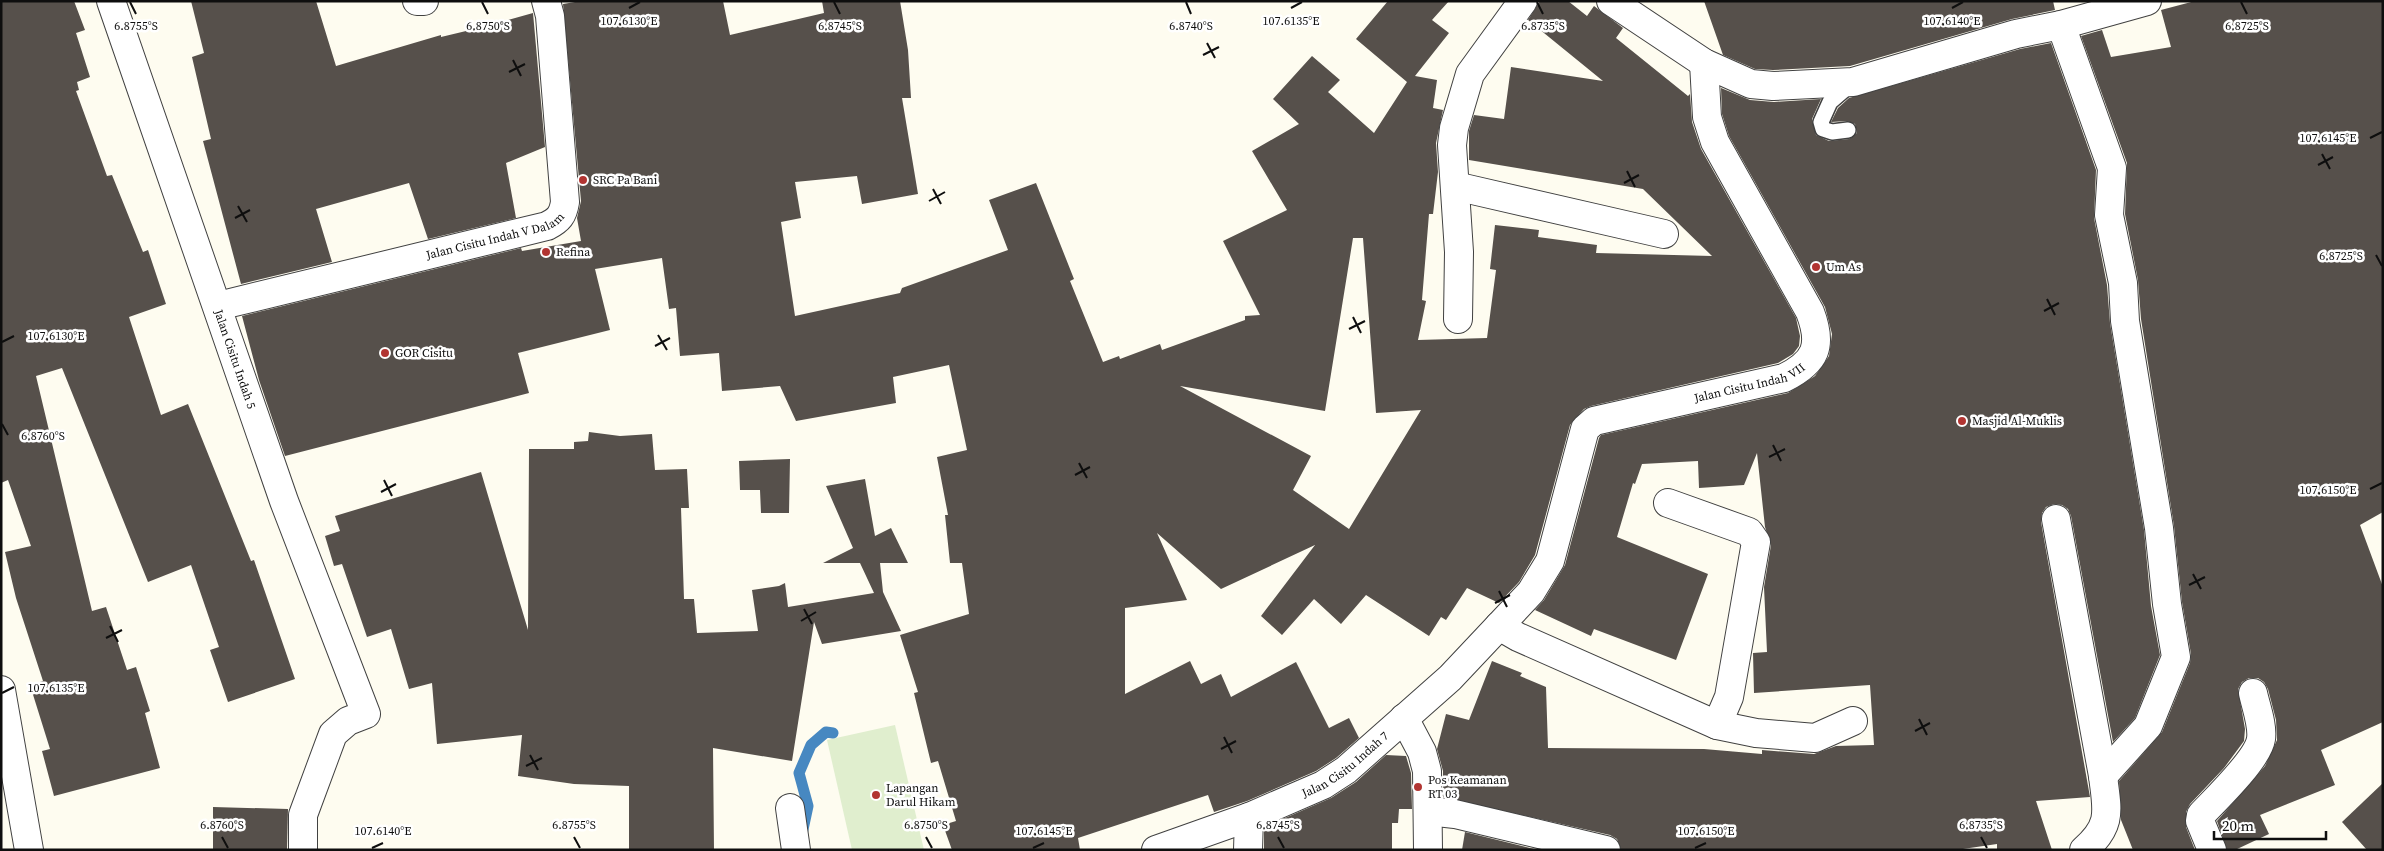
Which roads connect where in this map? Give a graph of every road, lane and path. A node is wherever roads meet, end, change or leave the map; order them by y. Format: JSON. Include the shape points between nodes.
{"nodes":[{"id":1,"x":111,"y":1,"type":"edge"},
{"id":2,"x":417,"y":1,"type":"edge"},
{"id":3,"x":424,"y":1,"type":"edge"},
{"id":4,"x":546,"y":1,"type":"edge"},
{"id":5,"x":1523,"y":1,"type":"edge"},
{"id":6,"x":1611,"y":1,"type":"edge"},
{"id":7,"x":2147,"y":1,"type":"edge"},
{"id":8,"x":2061,"y":25,"type":"junction"},
{"id":9,"x":1704,"y":64,"type":"junction"},
{"id":10,"x":1853,"y":82,"type":"junction"},
{"id":11,"x":1848,"y":130,"type":"dead end"},
{"id":12,"x":1455,"y":186,"type":"junction"},
{"id":13,"x":1664,"y":234,"type":"dead end"},
{"id":14,"x":218,"y":306,"type":"junction"},
{"id":15,"x":1458,"y":319,"type":"dead end"},
{"id":16,"x":1668,"y":503,"type":"dead end"},
{"id":17,"x":2056,"y":519,"type":"dead end"},
{"id":18,"x":1499,"y":626,"type":"junction"},
{"id":19,"x":1,"y":690,"type":"edge"},
{"id":20,"x":2253,"y":693,"type":"dead end"},
{"id":21,"x":1404,"y":718,"type":"junction"},
{"id":22,"x":1853,"y":721,"type":"dead end"},
{"id":23,"x":1717,"y":725,"type":"junction"},
{"id":24,"x":2103,"y":776,"type":"junction"},
{"id":25,"x":790,"y":808,"type":"dead end"},
{"id":26,"x":1428,"y":811,"type":"junction"},
{"id":27,"x":1249,"y":817,"type":"junction"},
{"id":28,"x":29,"y":850,"type":"edge"},
{"id":29,"x":302,"y":850,"type":"edge"},
{"id":30,"x":796,"y":850,"type":"edge"},
{"id":31,"x":1156,"y":850,"type":"edge"},
{"id":32,"x":1248,"y":850,"type":"edge"},
{"id":33,"x":1428,"y":850,"type":"edge"},
{"id":34,"x":1606,"y":850,"type":"edge"},
{"id":35,"x":2084,"y":850,"type":"edge"},
{"id":36,"x":2212,"y":850,"type":"edge"}],
"edges":[{"from":1,"to":14,"type":"street","name":"Jalan Cisitu Indah 5"},
{"from":2,"to":3,"type":"street"},
{"from":4,"to":14,"type":"street","name":"Jalan Cisitu Indah V Dalam","via":[[550,16],[565,202],[563,214],[556,222]]},
{"from":5,"to":12,"type":"street","via":[[1470,74],[1454,128]]},
{"from":6,"to":9,"type":"street"},
{"from":7,"to":8,"type":"street"},
{"from":8,"to":10,"type":"street","via":[[2016,34]]},
{"from":8,"to":24,"type":"street","via":[[2112,168],[2109,215],[2123,283],[2125,322],[2159,528],[2176,657],[2148,726]]},
{"from":9,"to":10,"type":"street","via":[[1751,84],[1790,86]]},
{"from":9,"to":18,"type":"street","name":"Jalan Cisitu Indah VII","via":[[1707,117],[1715,142],[1810,312],[1815,326],[1815,352],[1808,363],[1784,378],[1600,419],[1588,425],[1550,561],[1531,592]]},
{"from":10,"to":11,"type":"lane","via":[[1830,102],[1821,122],[1823,128],[1832,132]]},
{"from":12,"to":13,"type":"street"},
{"from":12,"to":15,"type":"street","via":[[1459,252]]},
{"from":14,"to":29,"type":"street","name":"Jalan Cisitu Indah 5","via":[[284,501],[366,714],[348,721],[333,734],[303,815]]},
{"from":16,"to":23,"type":"street","via":[[1749,532],[1756,542],[1729,697]]},
{"from":17,"to":24,"type":"street"},
{"from":18,"to":21,"type":"street","name":"Jalan Cisitu Indah 7","via":[[1450,678]]},
{"from":18,"to":23,"type":"street"},
{"from":19,"to":28,"type":"street"},
{"from":20,"to":36,"type":"street","via":[[2261,730],[2260,746],[2201,815]]},
{"from":21,"to":26,"type":"street","via":[[1422,752],[1427,771]]},
{"from":21,"to":27,"type":"street","name":"Jalan Cisitu Indah 7","via":[[1346,770],[1323,785]]},
{"from":22,"to":23,"type":"street","via":[[1815,738],[1756,733]]},
{"from":24,"to":35,"type":"street","via":[[2107,816],[2097,838]]},
{"from":25,"to":30,"type":"street"},
{"from":26,"to":33,"type":"street"},
{"from":26,"to":34,"type":"street","via":[[1455,814]]},
{"from":27,"to":31,"type":"street","name":"Jalan Cisitu Indah 7"},
{"from":27,"to":32,"type":"street"}]}
